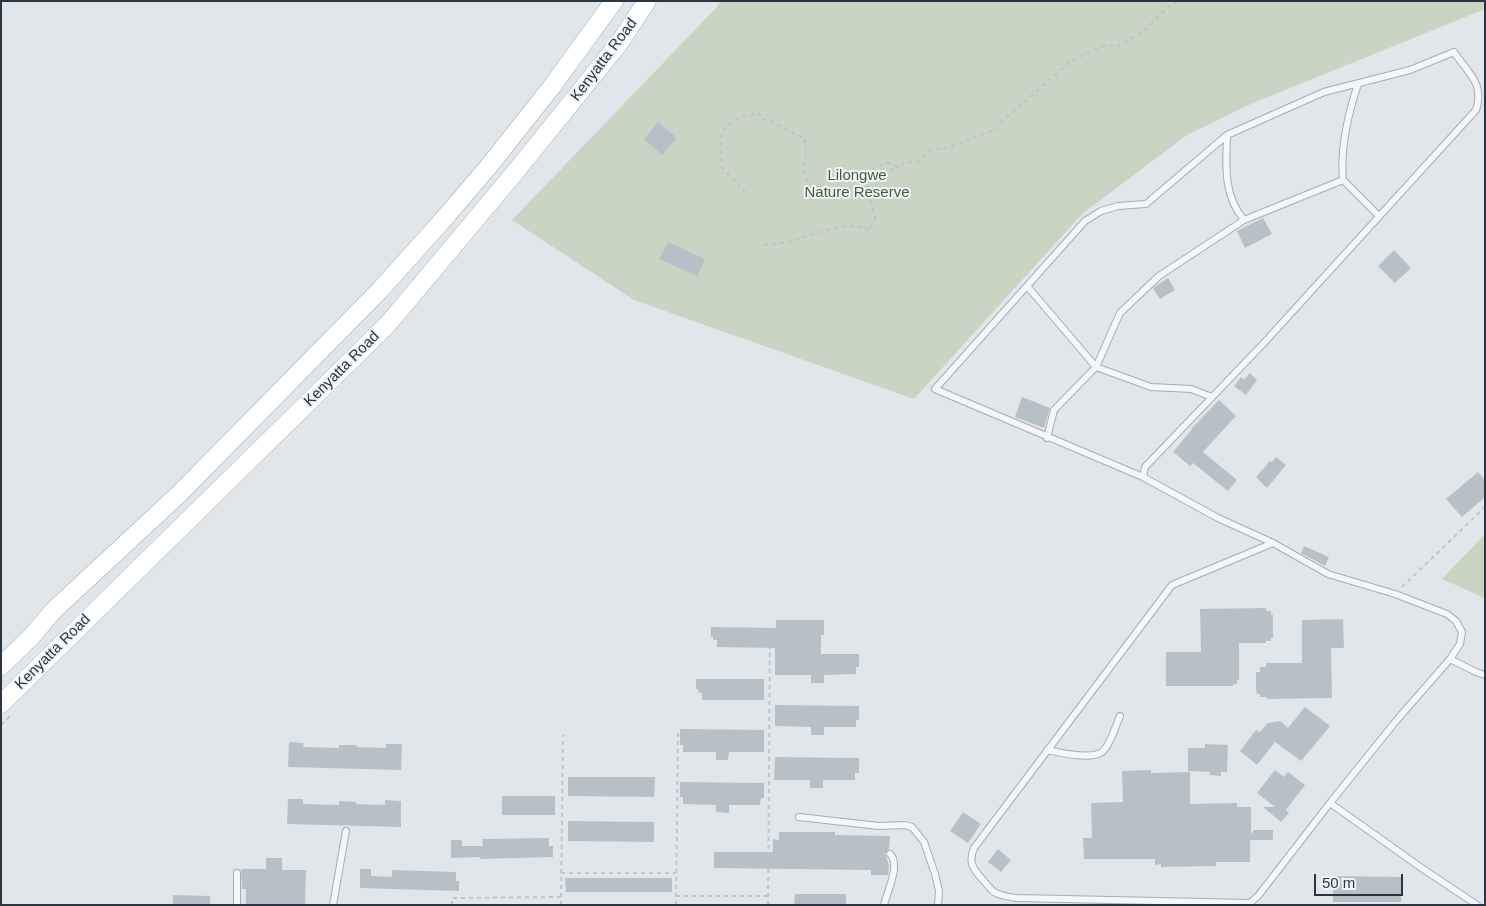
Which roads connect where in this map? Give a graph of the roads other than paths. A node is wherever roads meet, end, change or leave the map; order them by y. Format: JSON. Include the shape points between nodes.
{"nodes":[{"id":1,"x":614,"y":1,"type":"edge"},
{"id":2,"x":647,"y":1,"type":"edge"},
{"id":3,"x":1358,"y":84,"type":"junction"},
{"id":4,"x":1227,"y":135,"type":"junction"},
{"id":5,"x":1343,"y":180,"type":"junction"},
{"id":6,"x":1379,"y":216,"type":"junction"},
{"id":7,"x":1244,"y":220,"type":"junction"},
{"id":8,"x":1027,"y":286,"type":"junction"},
{"id":9,"x":1096,"y":367,"type":"junction"},
{"id":10,"x":1212,"y":398,"type":"junction"},
{"id":11,"x":1048,"y":438,"type":"junction"},
{"id":12,"x":1143,"y":477,"type":"junction"},
{"id":13,"x":1274,"y":543,"type":"junction"},
{"id":14,"x":32,"y":636,"type":"junction"},
{"id":15,"x":1,"y":652,"type":"edge"},
{"id":16,"x":1450,"y":659,"type":"junction"},
{"id":17,"x":1,"y":666,"type":"edge"},
{"id":18,"x":1485,"y":675,"type":"edge"},
{"id":19,"x":1,"y":704,"type":"edge"},
{"id":20,"x":1120,"y":716,"type":"dead end"},
{"id":21,"x":1047,"y":750,"type":"junction"},
{"id":22,"x":1330,"y":803,"type":"junction"},
{"id":23,"x":800,"y":817,"type":"dead end"},
{"id":24,"x":346,"y":831,"type":"dead end"},
{"id":25,"x":890,"y":854,"type":"dead end"},
{"id":26,"x":238,"y":873,"type":"dead end"},
{"id":27,"x":1154,"y":903,"type":"edge"},
{"id":28,"x":237,"y":905,"type":"edge"},
{"id":29,"x":333,"y":905,"type":"edge"},
{"id":30,"x":884,"y":905,"type":"edge"},
{"id":31,"x":938,"y":905,"type":"edge"},
{"id":32,"x":1477,"y":905,"type":"edge"}],
"edges":[{"from":1,"to":14,"type":"main road","name":"Kenyatta Road","via":[[489,166],[380,290],[178,495],[53,612]]},
{"from":2,"to":19,"type":"main road","name":"Kenyatta Road","via":[[620,42],[388,324]]},
{"from":3,"to":4,"type":"lane","via":[[1324,92]]},
{"from":3,"to":5,"type":"lane","via":[[1349,111]]},
{"from":3,"to":6,"type":"lane","via":[[1410,70],[1454,52],[1478,86],[1480,99],[1476,110]]},
{"from":4,"to":7,"type":"lane","via":[[1226,180],[1235,209]]},
{"from":4,"to":8,"type":"lane","via":[[1146,204],[1118,206],[1085,221]]},
{"from":5,"to":6,"type":"lane"},
{"from":5,"to":7,"type":"lane"},
{"from":6,"to":10,"type":"lane"},
{"from":7,"to":9,"type":"lane","via":[[1158,276],[1120,313]]},
{"from":8,"to":9,"type":"lane"},
{"from":8,"to":11,"type":"lane","via":[[934,389]]},
{"from":9,"to":10,"type":"lane","via":[[1151,387],[1191,389]]},
{"from":9,"to":11,"type":"lane","via":[[1054,410]]},
{"from":10,"to":12,"type":"lane","via":[[1145,467]]},
{"from":11,"to":12,"type":"lane"},
{"from":12,"to":13,"type":"lane","via":[[1218,518]]},
{"from":13,"to":16,"type":"lane","via":[[1328,574],[1447,614],[1462,632],[1460,644]]},
{"from":13,"to":21,"type":"lane","via":[[1172,585]]},
{"from":14,"to":15,"type":"main road"},
{"from":14,"to":17,"type":"main road","name":"Kenyatta Road"},
{"from":16,"to":18,"type":"lane"},
{"from":16,"to":22,"type":"lane"},
{"from":20,"to":21,"type":"lane","via":[[1107,745],[1095,755]]},
{"from":21,"to":27,"type":"lane","via":[[974,848],[972,868],[994,891],[1004,896]]},
{"from":22,"to":27,"type":"lane","via":[[1250,903]]},
{"from":22,"to":32,"type":"lane"},
{"from":23,"to":31,"type":"lane","via":[[912,827],[924,842],[935,874]]},
{"from":24,"to":29,"type":"lane"},
{"from":25,"to":30,"type":"lane","via":[[895,865]]},
{"from":26,"to":28,"type":"lane"}]}
